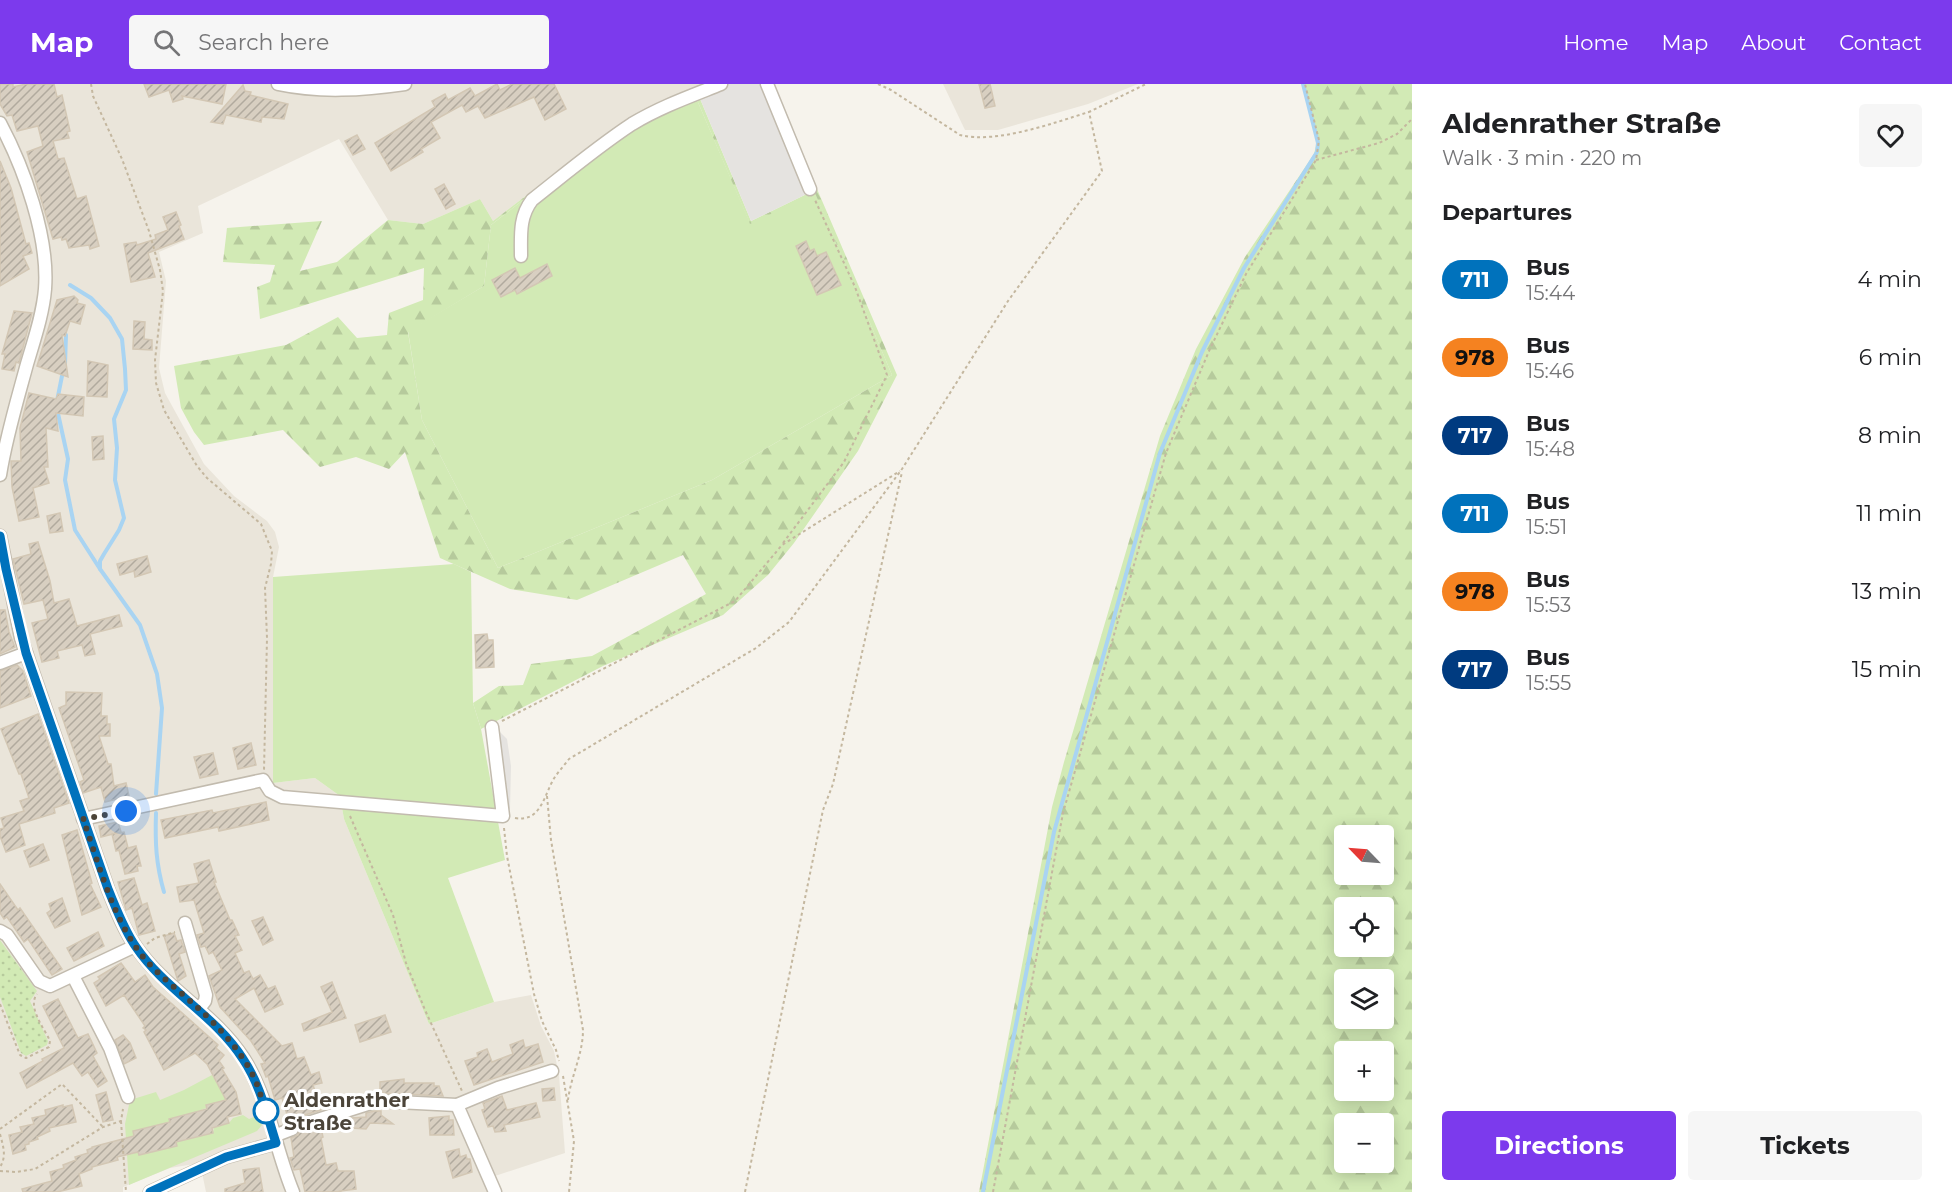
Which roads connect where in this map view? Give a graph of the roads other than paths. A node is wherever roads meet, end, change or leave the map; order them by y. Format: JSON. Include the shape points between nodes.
{"nodes":[{"id":1,"x":278,"y":84,"type":"edge"},
{"id":2,"x":405,"y":84,"type":"edge"},
{"id":3,"x":721,"y":84,"type":"edge"},
{"id":4,"x":767,"y":84,"type":"edge"},
{"id":5,"x":0,"y":123,"type":"edge"},
{"id":6,"x":810,"y":189,"type":"road end"},
{"id":7,"x":521,"y":256,"type":"dead end"},
{"id":8,"x":0,"y":475,"type":"edge"},
{"id":9,"x":0,"y":536,"type":"edge"},
{"id":10,"x":26,"y":653,"type":"junction"},
{"id":11,"x":0,"y":663,"type":"edge"},
{"id":12,"x":492,"y":727,"type":"road end"},
{"id":13,"x":83,"y":819,"type":"junction"},
{"id":14,"x":185,"y":926,"type":"road end"},
{"id":15,"x":0,"y":931,"type":"edge"},
{"id":16,"x":137,"y":949,"type":"junction"},
{"id":17,"x":73,"y":976,"type":"junction"},
{"id":18,"x":199,"y":1009,"type":"junction"},
{"id":19,"x":557,"y":1071,"type":"road end"},
{"id":20,"x":128,"y":1097,"type":"road end"},
{"id":21,"x":461,"y":1103,"type":"junction"},
{"id":22,"x":305,"y":1124,"type":"dead end"},
{"id":23,"x":292,"y":1129,"type":"dead end"},
{"id":24,"x":275,"y":1140,"type":"junction"},
{"id":25,"x":150,"y":1192,"type":"edge"},
{"id":26,"x":293,"y":1192,"type":"edge"},
{"id":27,"x":495,"y":1192,"type":"edge"}],
"edges":[{"from":1,"to":2,"type":"street","via":[[347,90]]},
{"from":3,"to":7,"type":"street","via":[[633,124],[532,200],[521,221]]},
{"from":4,"to":6,"type":"street"},
{"from":5,"to":8,"type":"street","via":[[28,188],[45,267],[45,290]]},
{"from":9,"to":10,"type":"street"},
{"from":10,"to":11,"type":"street"},
{"from":10,"to":13,"type":"street"},
{"from":12,"to":13,"type":"street","via":[[503,816],[282,796],[270,791],[263,780]]},
{"from":13,"to":16,"type":"street","via":[[108,889]]},
{"from":14,"to":18,"type":"street","via":[[206,995]]},
{"from":15,"to":17,"type":"street","via":[[44,985]]},
{"from":16,"to":17,"type":"street"},
{"from":16,"to":18,"type":"street"},
{"from":17,"to":20,"type":"street","via":[[110,1048]]},
{"from":18,"to":24,"type":"street","via":[[243,1058],[256,1082]]},
{"from":19,"to":21,"type":"street"},
{"from":21,"to":22,"type":"street","via":[[377,1101]]},
{"from":21,"to":27,"type":"street"},
{"from":23,"to":24,"type":"street"},
{"from":24,"to":25,"type":"street","via":[[226,1157]]},
{"from":24,"to":26,"type":"street"}]}
